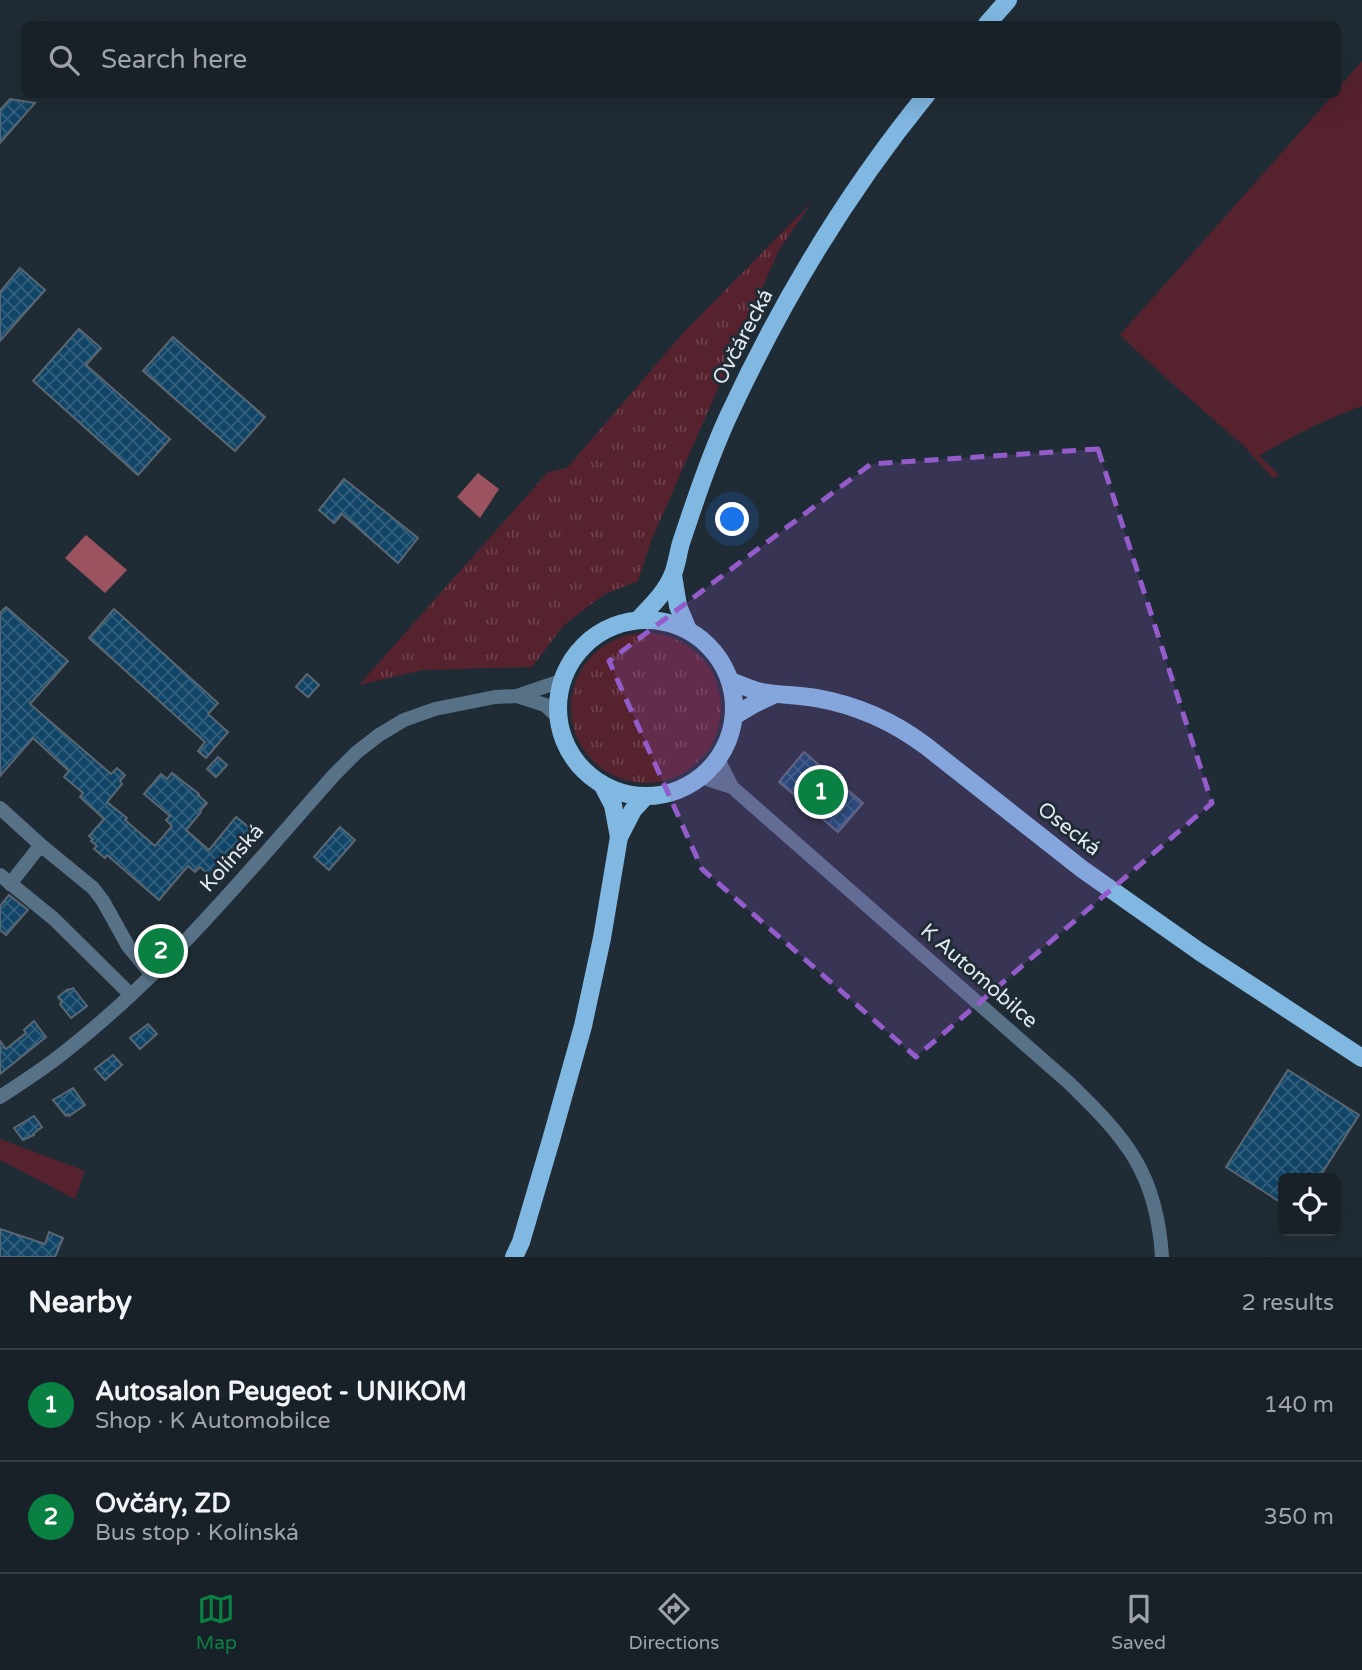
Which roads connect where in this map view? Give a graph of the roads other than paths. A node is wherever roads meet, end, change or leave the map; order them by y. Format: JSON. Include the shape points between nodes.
{"nodes":[{"id":1,"x":1008,"y":0,"type":"edge"},
{"id":2,"x":990,"y":21,"type":"edge"},
{"id":3,"x":924,"y":98,"type":"edge"},
{"id":4,"x":673,"y":575,"type":"junction"},
{"id":5,"x":638,"y":620,"type":"junction"},
{"id":6,"x":688,"y":630,"type":"junction"},
{"id":7,"x":561,"y":681,"type":"junction"},
{"id":8,"x":730,"y":681,"type":"junction"},
{"id":9,"x":775,"y":694,"type":"junction"},
{"id":10,"x":517,"y":696,"type":"junction"},
{"id":11,"x":734,"y":716,"type":"junction"},
{"id":12,"x":558,"y":717,"type":"junction"},
{"id":13,"x":718,"y":759,"type":"junction"},
{"id":14,"x":701,"y":777,"type":"junction"},
{"id":15,"x":602,"y":784,"type":"junction"},
{"id":16,"x":732,"y":788,"type":"junction"},
{"id":17,"x":646,"y":796,"type":"junction"},
{"id":18,"x":0,"y":808,"type":"edge"},
{"id":19,"x":619,"y":837,"type":"junction"},
{"id":20,"x":43,"y":847,"type":"junction"},
{"id":21,"x":5,"y":879,"type":"edge"},
{"id":22,"x":152,"y":975,"type":"junction"},
{"id":23,"x":131,"y":995,"type":"junction"},
{"id":24,"x":1362,"y":1058,"type":"edge"},
{"id":25,"x":0,"y":1097,"type":"edge"},
{"id":26,"x":514,"y":1257,"type":"edge"},
{"id":27,"x":1162,"y":1257,"type":"edge"}],
"edges":[{"from":1,"to":2,"type":"main road"},
{"from":3,"to":4,"type":"main road","name":"Ovčárecká","via":[[835,221],[746,378],[711,457]]},
{"from":4,"to":5,"type":"main road","name":"Ovčárecká"},
{"from":4,"to":6,"type":"main road"},
{"from":5,"to":6,"type":"main road","via":[[663,621]]},
{"from":5,"to":7,"type":"main road","via":[[617,624],[590,639]]},
{"from":6,"to":8,"type":"main road","via":[[714,651]]},
{"from":7,"to":10,"type":"street","name":"Kolínská"},
{"from":7,"to":12,"type":"main road"},
{"from":8,"to":9,"type":"main road","name":"Osecká"},
{"from":8,"to":11,"type":"main road"},
{"from":9,"to":11,"type":"main road"},
{"from":9,"to":24,"type":"main road","name":"Osecká","via":[[842,704],[905,731],[1082,869]]},
{"from":10,"to":12,"type":"street","name":"Kolínská","via":[[545,705]]},
{"from":10,"to":22,"type":"street","name":"Kolínská","via":[[435,709],[379,735],[334,775]]},
{"from":11,"to":13,"type":"main road"},
{"from":12,"to":15,"type":"main road","via":[[572,756]]},
{"from":13,"to":14,"type":"main road"},
{"from":13,"to":16,"type":"street","name":"K Automobilce"},
{"from":14,"to":16,"type":"street"},
{"from":14,"to":17,"type":"main road","via":[[666,794]]},
{"from":15,"to":17,"type":"main road"},
{"from":15,"to":19,"type":"main road","via":[[613,806]]},
{"from":16,"to":27,"type":"street","name":"K Automobilce","via":[[1097,1110],[1146,1179],[1161,1230]]},
{"from":17,"to":19,"type":"main road"},
{"from":18,"to":20,"type":"street"},
{"from":19,"to":26,"type":"main road","via":[[583,1026]]},
{"from":20,"to":21,"type":"street"},
{"from":20,"to":22,"type":"street","via":[[93,888],[128,946]]},
{"from":21,"to":23,"type":"street","via":[[54,919]]},
{"from":22,"to":23,"type":"street","name":"Kolínská"},
{"from":23,"to":25,"type":"street","name":"Kolínská","via":[[61,1055]]}]}
